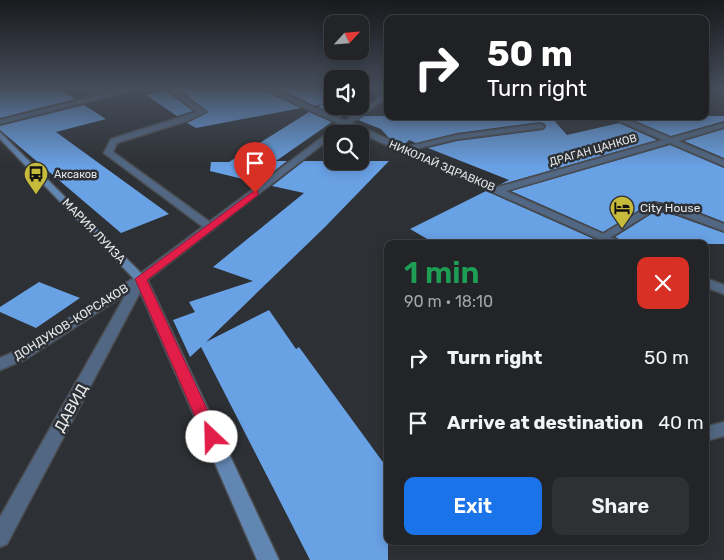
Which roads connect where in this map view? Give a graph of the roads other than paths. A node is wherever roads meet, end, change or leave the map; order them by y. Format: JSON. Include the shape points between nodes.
{"nodes":[{"id":1,"x":32,"y":114,"type":"edge"},
{"id":2,"x":197,"y":114,"type":"edge"},
{"id":3,"x":323,"y":114,"type":"edge"},
{"id":4,"x":359,"y":114,"type":"edge"},
{"id":5,"x":622,"y":120,"type":"edge"},
{"id":6,"x":0,"y":122,"type":"edge"},
{"id":7,"x":345,"y":124,"type":"junction"},
{"id":8,"x":724,"y":125,"type":"edge"},
{"id":9,"x":540,"y":126,"type":"dead end"},
{"id":10,"x":0,"y":134,"type":"edge"},
{"id":11,"x":669,"y":140,"type":"junction"},
{"id":12,"x":402,"y":149,"type":"junction"},
{"id":13,"x":724,"y":163,"type":"edge"},
{"id":14,"x":498,"y":190,"type":"junction"},
{"id":15,"x":210,"y":227,"type":"junction"},
{"id":16,"x":724,"y":228,"type":"edge"},
{"id":17,"x":604,"y":237,"type":"junction"},
{"id":18,"x":611,"y":240,"type":"edge"},
{"id":19,"x":141,"y":279,"type":"junction"},
{"id":20,"x":709,"y":284,"type":"edge"},
{"id":21,"x":724,"y":290,"type":"edge"},
{"id":22,"x":0,"y":364,"type":"edge"},
{"id":23,"x":724,"y":429,"type":"edge"},
{"id":24,"x":709,"y":433,"type":"edge"},
{"id":25,"x":0,"y":537,"type":"edge"},
{"id":26,"x":268,"y":560,"type":"edge"}],
"edges":[{"from":1,"to":6,"type":"street"},
{"from":2,"to":15,"type":"street","via":[[114,141],[108,153]]},
{"from":3,"to":7,"type":"street","name":"НИКОЛАЙ ЗДРАВКОВ"},
{"from":4,"to":7,"type":"street","name":"ДОНДУКОВ-КОРСАКОВ"},
{"from":5,"to":11,"type":"street"},
{"from":7,"to":12,"type":"street","name":"НИКОЛАЙ ЗДРАВКОВ"},
{"from":7,"to":15,"type":"street","name":"ДОНДУКОВ-КОРСАКОВ"},
{"from":8,"to":11,"type":"street","name":"ДРАГАН ЦАНКОВ"},
{"from":9,"to":12,"type":"street","via":[[457,137]]},
{"from":10,"to":19,"type":"street","name":"МАРИЯ ЛУИЗА"},
{"from":11,"to":13,"type":"street"},
{"from":11,"to":14,"type":"street","name":"ДРАГАН ЦАНКОВ"},
{"from":12,"to":14,"type":"street","name":"НИКОЛАЙ ЗДРАВКОВ"},
{"from":14,"to":17,"type":"street","name":"НИКОЛАЙ ЗДРАВКОВ"},
{"from":15,"to":19,"type":"street","name":"ДОНДУКОВ-КОРСАКОВ"},
{"from":16,"to":17,"type":"street","via":[[681,211],[654,206]]},
{"from":17,"to":18,"type":"street","name":"НИКОЛАЙ ЗДРАВКОВ"},
{"from":19,"to":22,"type":"street","name":"ДОНДУКОВ-КОРСАКОВ"},
{"from":19,"to":25,"type":"street","name":"ДАВИД"},
{"from":19,"to":26,"type":"street","name":"МАРИЯ ЛУИЗА"},
{"from":20,"to":21,"type":"street"},
{"from":23,"to":24,"type":"street"}]}
